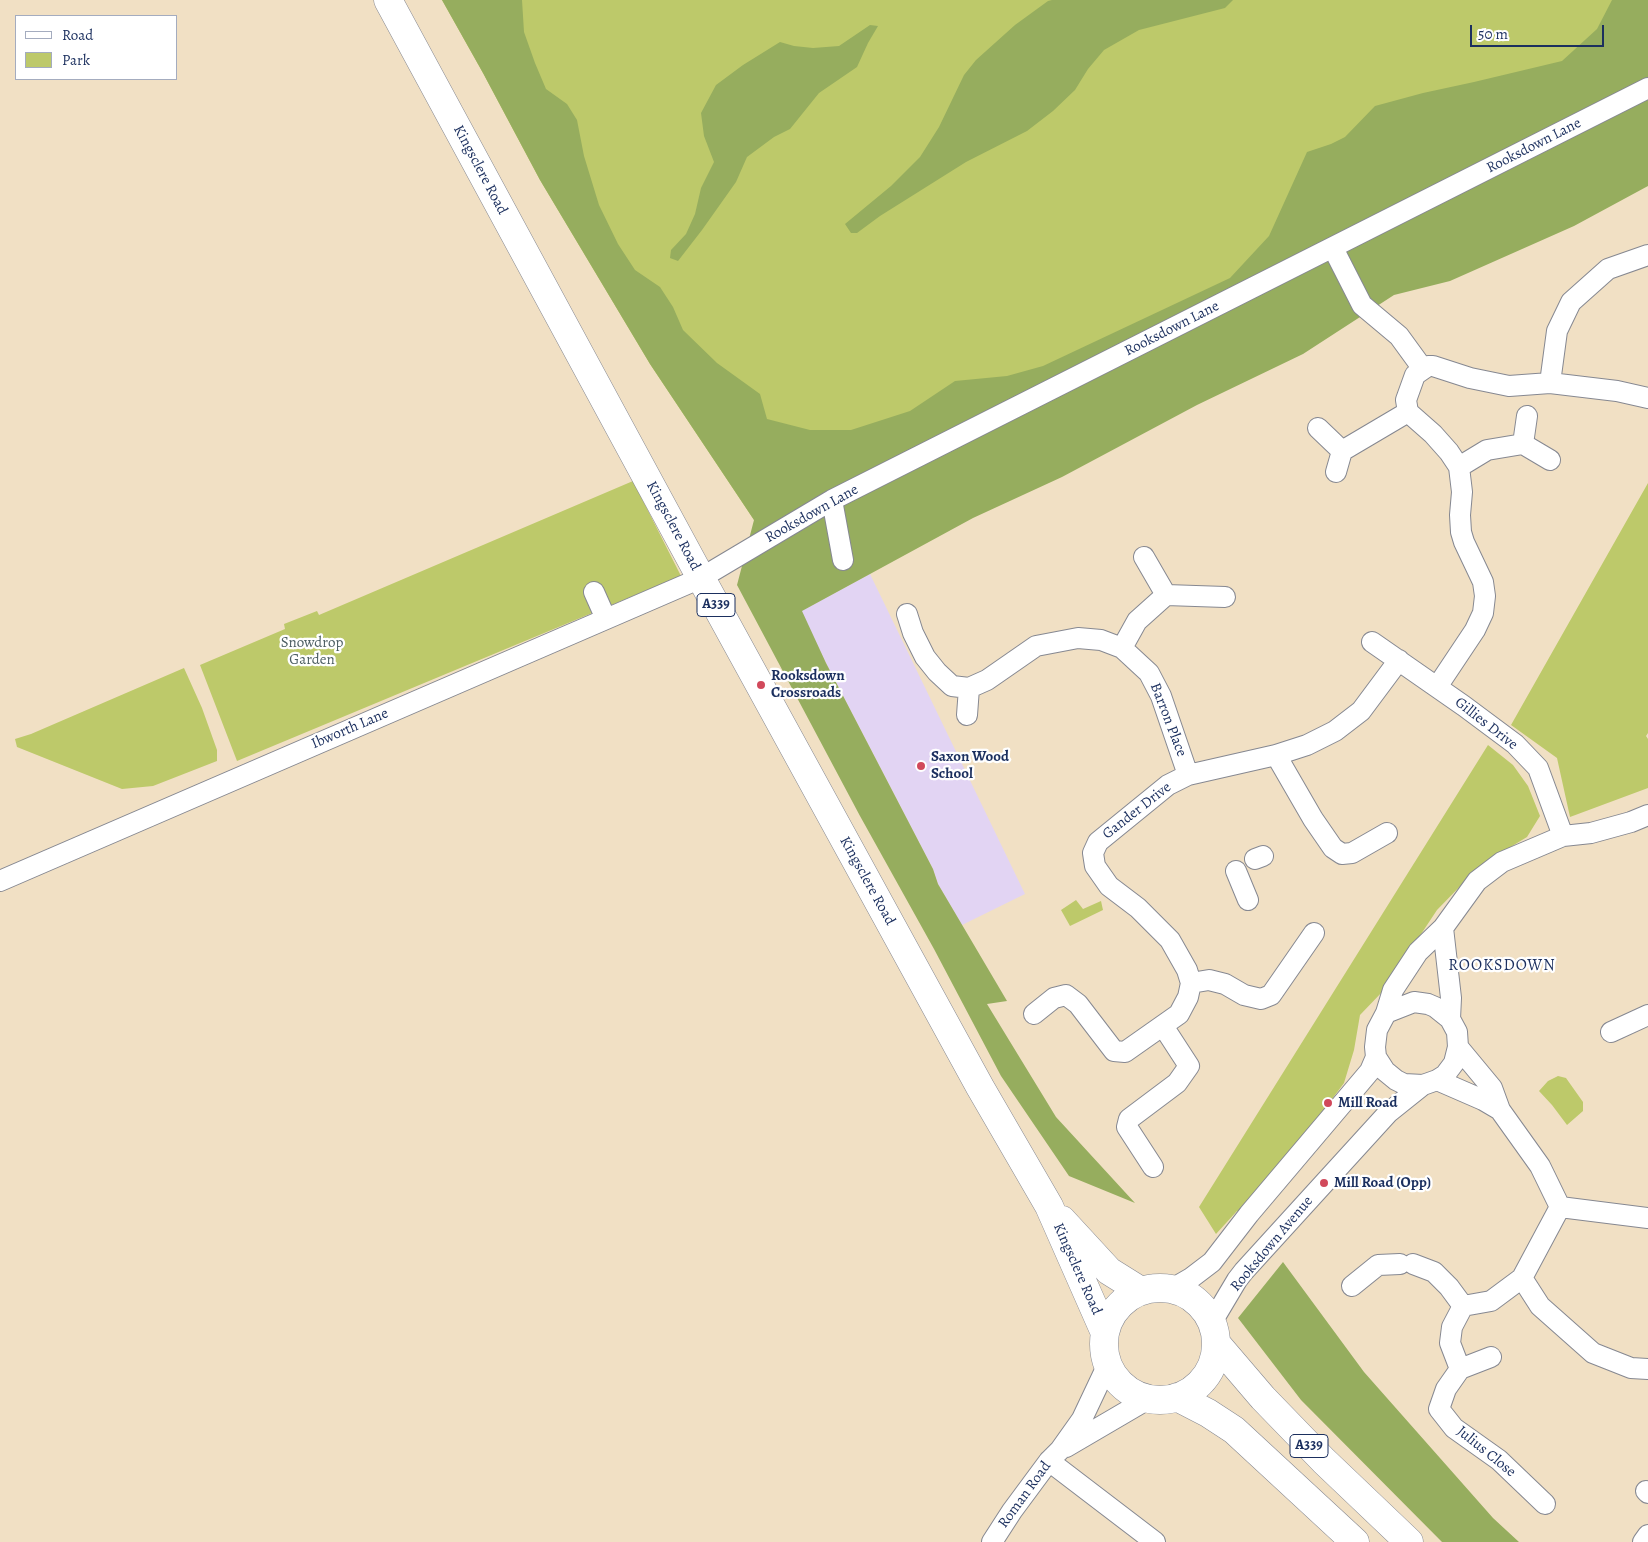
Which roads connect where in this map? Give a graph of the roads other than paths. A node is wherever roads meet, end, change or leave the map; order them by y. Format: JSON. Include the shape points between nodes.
{"nodes":[{"id":1,"x":388,"y":0,"type":"edge"},
{"id":2,"x":1648,"y":88,"type":"edge"},
{"id":3,"x":1333,"y":248,"type":"junction"},
{"id":4,"x":1648,"y":256,"type":"edge"},
{"id":5,"x":1423,"y":369,"type":"junction"},
{"id":6,"x":1550,"y":383,"type":"junction"},
{"id":7,"x":1648,"y":398,"type":"edge"},
{"id":8,"x":1408,"y":412,"type":"junction"},
{"id":9,"x":1527,"y":416,"type":"dead end"},
{"id":10,"x":1318,"y":428,"type":"dead end"},
{"id":11,"x":1523,"y":444,"type":"junction"},
{"id":12,"x":1342,"y":451,"type":"junction"},
{"id":13,"x":1550,"y":460,"type":"dead end"},
{"id":14,"x":1459,"y":467,"type":"junction"},
{"id":15,"x":1336,"y":472,"type":"dead end"},
{"id":16,"x":832,"y":500,"type":"junction"},
{"id":17,"x":1144,"y":557,"type":"dead end"},
{"id":18,"x":843,"y":560,"type":"dead end"},
{"id":19,"x":701,"y":578,"type":"junction"},
{"id":20,"x":594,"y":592,"type":"dead end"},
{"id":21,"x":1166,"y":594,"type":"junction"},
{"id":22,"x":1225,"y":597,"type":"dead end"},
{"id":23,"x":606,"y":619,"type":"junction"},
{"id":24,"x":907,"y":630,"type":"dead end"},
{"id":25,"x":1372,"y":642,"type":"dead end"},
{"id":26,"x":1122,"y":648,"type":"junction"},
{"id":27,"x":1399,"y":660,"type":"junction"},
{"id":28,"x":1437,"y":687,"type":"junction"},
{"id":29,"x":969,"y":688,"type":"junction"},
{"id":30,"x":968,"y":715,"type":"dead end"},
{"id":31,"x":1276,"y":755,"type":"junction"},
{"id":32,"x":1188,"y":775,"type":"junction"},
{"id":33,"x":1648,"y":814,"type":"edge"},
{"id":34,"x":1387,"y":833,"type":"dead end"},
{"id":35,"x":1563,"y":836,"type":"junction"},
{"id":36,"x":1236,"y":871,"type":"dead end"},
{"id":37,"x":0,"y":881,"type":"edge"},
{"id":38,"x":1248,"y":900,"type":"dead end"},
{"id":39,"x":1443,"y":928,"type":"junction"},
{"id":40,"x":1314,"y":933,"type":"dead end"},
{"id":41,"x":1191,"y":983,"type":"junction"},
{"id":42,"x":1386,"y":1013,"type":"junction"},
{"id":43,"x":1034,"y":1014,"type":"dead end"},
{"id":44,"x":1648,"y":1015,"type":"edge"},
{"id":45,"x":1450,"y":1019,"type":"junction"},
{"id":46,"x":1162,"y":1026,"type":"junction"},
{"id":47,"x":1611,"y":1032,"type":"dead end"},
{"id":48,"x":1458,"y":1047,"type":"junction"},
{"id":49,"x":1376,"y":1057,"type":"junction"},
{"id":50,"x":1430,"y":1083,"type":"junction"},
{"id":51,"x":1500,"y":1110,"type":"junction"},
{"id":52,"x":1154,"y":1167,"type":"dead end"},
{"id":53,"x":1049,"y":1206,"type":"junction"},
{"id":54,"x":1560,"y":1207,"type":"junction"},
{"id":55,"x":1648,"y":1218,"type":"edge"},
{"id":56,"x":1522,"y":1278,"type":"junction"},
{"id":57,"x":1352,"y":1286,"type":"dead end"},
{"id":58,"x":1172,"y":1289,"type":"junction"},
{"id":59,"x":1141,"y":1291,"type":"junction"},
{"id":60,"x":1463,"y":1306,"type":"junction"},
{"id":61,"x":1105,"y":1332,"type":"junction"},
{"id":62,"x":1214,"y":1333,"type":"junction"},
{"id":63,"x":1491,"y":1357,"type":"dead end"},
{"id":64,"x":1108,"y":1364,"type":"junction"},
{"id":65,"x":1640,"y":1368,"type":"edge"},
{"id":66,"x":1460,"y":1369,"type":"junction"},
{"id":67,"x":1177,"y":1397,"type":"junction"},
{"id":68,"x":1148,"y":1399,"type":"junction"},
{"id":69,"x":1055,"y":1455,"type":"junction"},
{"id":70,"x":1545,"y":1504,"type":"dead end"},
{"id":71,"x":1648,"y":1535,"type":"edge"},
{"id":72,"x":992,"y":1542,"type":"edge"},
{"id":73,"x":1155,"y":1542,"type":"edge"},
{"id":74,"x":1355,"y":1542,"type":"edge"},
{"id":75,"x":1409,"y":1542,"type":"edge"},
{"id":76,"x":1643,"y":1542,"type":"edge"}],
"edges":[{"from":1,"to":19,"type":"highway","name":"Kingsclere Road","number":"A339"},
{"from":2,"to":3,"type":"street","name":"Rooksdown Lane"},
{"from":3,"to":5,"type":"street","via":[[1362,305],[1399,336]]},
{"from":3,"to":16,"type":"street","name":"Rooksdown Lane"},
{"from":4,"to":6,"type":"street","via":[[1608,269],[1571,302],[1557,331]]},
{"from":5,"to":6,"type":"street","via":[[1433,366],[1509,386]]},
{"from":5,"to":8,"type":"street","via":[[1415,375],[1406,400]]},
{"from":6,"to":7,"type":"street"},
{"from":8,"to":12,"type":"street"},
{"from":8,"to":14,"type":"street","via":[[1433,434]]},
{"from":9,"to":11,"type":"street"},
{"from":10,"to":12,"type":"street"},
{"from":11,"to":13,"type":"street"},
{"from":11,"to":14,"type":"street","via":[[1487,450]]},
{"from":12,"to":15,"type":"street"},
{"from":14,"to":28,"type":"street","via":[[1461,532],[1483,582],[1485,596],[1483,613],[1475,630]]},
{"from":16,"to":18,"type":"street"},
{"from":16,"to":19,"type":"street","name":"Rooksdown Lane"},
{"from":17,"to":21,"type":"street"},
{"from":19,"to":23,"type":"street","name":"Ibworth Lane"},
{"from":19,"to":53,"type":"highway","name":"Kingsclere Road","number":"A339","via":[[980,1087]]},
{"from":20,"to":23,"type":"street"},
{"from":21,"to":22,"type":"street"},
{"from":21,"to":26,"type":"street","via":[[1137,621]]},
{"from":23,"to":37,"type":"street","name":"Ibworth Lane"},
{"from":24,"to":29,"type":"street","via":[[937,672],[952,686]]},
{"from":25,"to":27,"type":"street","name":"Gillies Drive"},
{"from":26,"to":29,"type":"street","name":"Barron Place","via":[[1101,640],[1078,638],[1036,646],[987,680]]},
{"from":26,"to":32,"type":"street","name":"Barron Place","via":[[1149,672],[1162,696]]},
{"from":27,"to":28,"type":"street","name":"Gillies Drive"},
{"from":27,"to":31,"type":"street","name":"Gander Drive","via":[[1361,711],[1335,731]]},
{"from":28,"to":35,"type":"street","name":"Gillies Drive","via":[[1515,744],[1538,768]]},
{"from":29,"to":30,"type":"street"},
{"from":31,"to":32,"type":"street","name":"Gander Drive"},
{"from":31,"to":34,"type":"street","via":[[1333,848],[1342,854],[1352,853]]},
{"from":32,"to":41,"type":"street","name":"Gander Drive","via":[[1168,785],[1098,842],[1093,853],[1095,866],[1109,886],[1138,908],[1170,940]]},
{"from":33,"to":35,"type":"street","via":[[1631,822]]},
{"from":35,"to":39,"type":"street","via":[[1502,862],[1477,881]]},
{"from":36,"to":38,"type":"street"},
{"from":39,"to":42,"type":"street","via":[[1418,952],[1393,990]]},
{"from":39,"to":45,"type":"street","via":[[1451,998]]},
{"from":40,"to":41,"type":"street","via":[[1271,995],[1261,1000],[1209,980]]},
{"from":41,"to":46,"type":"street","via":[[1179,1014]]},
{"from":42,"to":45,"type":"street","via":[[1414,1002],[1436,1007]]},
{"from":42,"to":49,"type":"street","via":[[1377,1030]]},
{"from":43,"to":46,"type":"street","via":[[1054,998],[1066,996],[1078,1004],[1114,1051],[1125,1052]]},
{"from":44,"to":47,"type":"street"},
{"from":45,"to":48,"type":"street","via":[[1457,1032]]},
{"from":46,"to":52,"type":"street","via":[[1189,1066],[1177,1083],[1129,1119],[1127,1127]]},
{"from":48,"to":50,"type":"street","name":"Rooksdown Avenue","via":[[1454,1063],[1445,1075]]},
{"from":48,"to":51,"type":"street","via":[[1492,1088]]},
{"from":49,"to":50,"type":"street","via":[[1385,1072],[1404,1084]]},
{"from":49,"to":58,"type":"street","via":[[1370,1071],[1212,1262]]},
{"from":50,"to":51,"type":"street","via":[[1483,1100]]},
{"from":50,"to":62,"type":"street","name":"Rooksdown Avenue","via":[[1388,1113],[1244,1271],[1234,1285]]},
{"from":51,"to":54,"type":"street","via":[[1540,1166]]},
{"from":53,"to":59,"type":"highway","name":"Kingsclere Road","number":"A339","via":[[1109,1270]]},
{"from":53,"to":61,"type":"highway","name":"Kingsclere Road","number":"A339"},
{"from":54,"to":55,"type":"street"},
{"from":54,"to":56,"type":"street"},
{"from":56,"to":60,"type":"street","via":[[1491,1301]]},
{"from":56,"to":65,"type":"street","via":[[1540,1306],[1593,1353]]},
{"from":57,"to":60,"type":"street","via":[[1378,1264],[1407,1264],[1434,1272]]},
{"from":58,"to":59,"type":"highway"},
{"from":58,"to":62,"type":"highway","via":[[1189,1296],[1202,1307]]},
{"from":59,"to":61,"type":"highway","via":[[1117,1307]]},
{"from":60,"to":66,"type":"street","via":[[1452,1327],[1450,1343]]},
{"from":61,"to":64,"type":"highway"},
{"from":62,"to":67,"type":"highway","via":[[1214,1361],[1205,1377],[1193,1389]]},
{"from":62,"to":75,"type":"highway","number":"A339","via":[[1257,1391]]},
{"from":63,"to":66,"type":"street"},
{"from":64,"to":68,"type":"highway","via":[[1123,1386]]},
{"from":64,"to":69,"type":"street","name":"Roman Road","via":[[1082,1419]]},
{"from":66,"to":70,"type":"street","name":"Julius Close","via":[[1446,1389],[1439,1408],[1454,1428],[1499,1460]]},
{"from":67,"to":68,"type":"highway"},
{"from":67,"to":74,"type":"highway","number":"A339","via":[[1234,1430]]},
{"from":68,"to":69,"type":"street","name":"Roman Road"},
{"from":69,"to":72,"type":"street","name":"Roman Road"},
{"from":69,"to":73,"type":"street"},
{"from":71,"to":76,"type":"street"}]}
